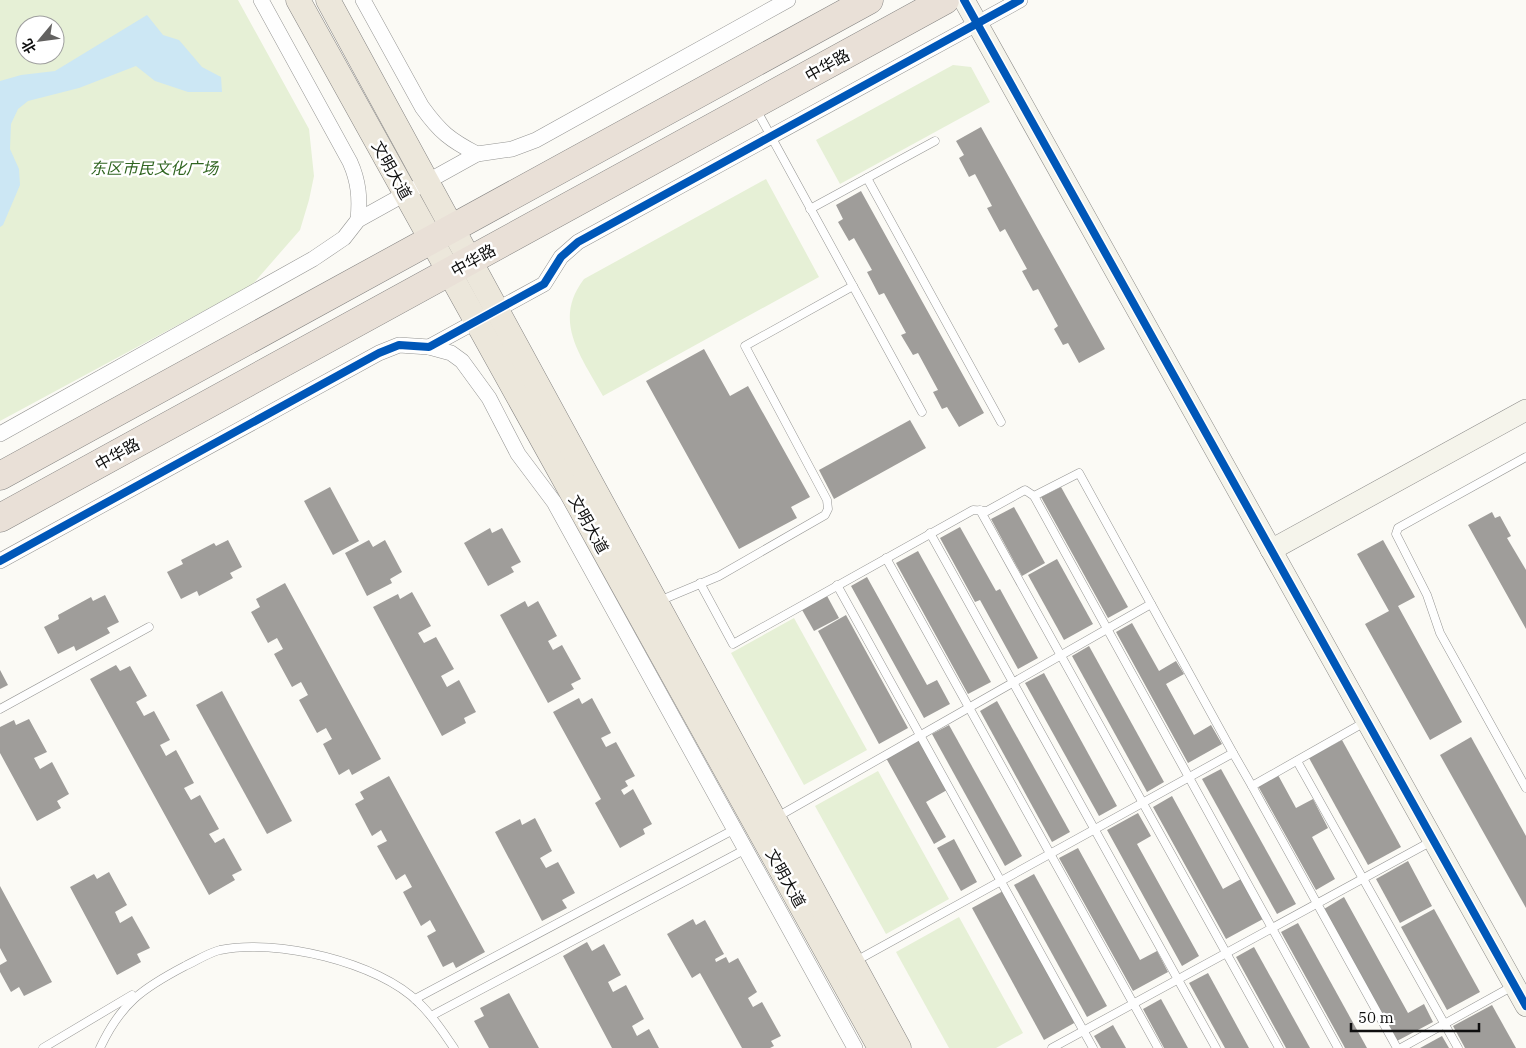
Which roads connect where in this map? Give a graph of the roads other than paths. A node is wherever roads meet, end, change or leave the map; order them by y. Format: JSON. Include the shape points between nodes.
{"nodes":[{"id":1,"x":261,"y":0,"type":"edge"},
{"id":2,"x":298,"y":0,"type":"edge"},
{"id":3,"x":328,"y":0,"type":"edge"},
{"id":4,"x":363,"y":0,"type":"edge"},
{"id":5,"x":788,"y":0,"type":"edge"},
{"id":6,"x":869,"y":0,"type":"edge"},
{"id":7,"x":945,"y":0,"type":"edge"},
{"id":8,"x":964,"y":0,"type":"edge"},
{"id":9,"x":1020,"y":0,"type":"edge"},
{"id":10,"x":977,"y":24,"type":"junction"},
{"id":11,"x":754,"y":105,"type":"junction"},
{"id":12,"x":771,"y":136,"type":"junction"},
{"id":13,"x":935,"y":141,"type":"dead end"},
{"id":14,"x":477,"y":154,"type":"junction"},
{"id":15,"x":868,"y":178,"type":"junction"},
{"id":16,"x":427,"y":182,"type":"junction"},
{"id":17,"x":406,"y":194,"type":"junction"},
{"id":18,"x":810,"y":209,"type":"junction"},
{"id":19,"x":358,"y":220,"type":"junction"},
{"id":20,"x":442,"y":234,"type":"junction"},
{"id":21,"x":460,"y":267,"type":"junction"},
{"id":22,"x":853,"y":286,"type":"junction"},
{"id":23,"x":486,"y":316,"type":"junction"},
{"id":24,"x":429,"y":347,"type":"junction"},
{"id":25,"x":1526,"y":410,"type":"edge"},
{"id":26,"x":922,"y":412,"type":"dead end"},
{"id":27,"x":1001,"y":422,"type":"dead end"},
{"id":28,"x":0,"y":434,"type":"edge"},
{"id":29,"x":1526,"y":457,"type":"edge"},
{"id":30,"x":0,"y":476,"type":"edge"},
{"id":31,"x":1034,"y":496,"type":"junction"},
{"id":32,"x":980,"y":510,"type":"junction"},
{"id":33,"x":0,"y":518,"type":"edge"},
{"id":34,"x":930,"y":533,"type":"junction"},
{"id":35,"x":1271,"y":550,"type":"junction"},
{"id":36,"x":886,"y":558,"type":"junction"},
{"id":37,"x":0,"y":561,"type":"edge"},
{"id":38,"x":700,"y":583,"type":"junction"},
{"id":39,"x":837,"y":585,"type":"junction"},
{"id":40,"x":655,"y":603,"type":"junction"},
{"id":41,"x":1151,"y":604,"type":"junction"},
{"id":42,"x":149,"y":627,"type":"dead end"},
{"id":43,"x":1107,"y":628,"type":"junction"},
{"id":44,"x":1060,"y":655,"type":"junction"},
{"id":45,"x":1013,"y":682,"type":"junction"},
{"id":46,"x":969,"y":707,"type":"junction"},
{"id":47,"x":0,"y":709,"type":"edge"},
{"id":48,"x":1367,"y":722,"type":"junction"},
{"id":49,"x":920,"y":735,"type":"junction"},
{"id":50,"x":1233,"y":753,"type":"junction"},
{"id":51,"x":1297,"y":760,"type":"junction"},
{"id":52,"x":1189,"y":777,"type":"junction"},
{"id":53,"x":1252,"y":786,"type":"junction"},
{"id":54,"x":1526,"y":788,"type":"edge"},
{"id":55,"x":1142,"y":803,"type":"junction"},
{"id":56,"x":773,"y":819,"type":"junction"},
{"id":57,"x":735,"y":829,"type":"junction"},
{"id":58,"x":1094,"y":829,"type":"junction"},
{"id":59,"x":1433,"y":841,"type":"junction"},
{"id":60,"x":746,"y":849,"type":"junction"},
{"id":61,"x":1050,"y":854,"type":"junction"},
{"id":62,"x":1363,"y":879,"type":"junction"},
{"id":63,"x":1001,"y":881,"type":"junction"},
{"id":64,"x":1317,"y":904,"type":"junction"},
{"id":65,"x":1272,"y":928,"type":"junction"},
{"id":66,"x":1226,"y":953,"type":"junction"},
{"id":67,"x":852,"y":963,"type":"junction"},
{"id":68,"x":1178,"y":980,"type":"junction"},
{"id":69,"x":153,"y":983,"type":"junction"},
{"id":70,"x":1514,"y":985,"type":"junction"},
{"id":71,"x":415,"y":999,"type":"junction"},
{"id":72,"x":1133,"y":1004,"type":"junction"},
{"id":73,"x":1526,"y":1006,"type":"edge"},
{"id":74,"x":430,"y":1016,"type":"junction"},
{"id":75,"x":1444,"y":1024,"type":"junction"},
{"id":76,"x":1084,"y":1031,"type":"junction"},
{"id":77,"x":42,"y":1048,"type":"edge"},
{"id":78,"x":100,"y":1048,"type":"edge"},
{"id":79,"x":454,"y":1048,"type":"edge"},
{"id":80,"x":855,"y":1048,"type":"edge"},
{"id":81,"x":880,"y":1048,"type":"edge"},
{"id":82,"x":899,"y":1048,"type":"edge"},
{"id":83,"x":1052,"y":1048,"type":"edge"},
{"id":84,"x":1093,"y":1048,"type":"edge"},
{"id":85,"x":1158,"y":1048,"type":"edge"},
{"id":86,"x":1216,"y":1048,"type":"edge"},
{"id":87,"x":1279,"y":1048,"type":"edge"},
{"id":88,"x":1338,"y":1048,"type":"edge"},
{"id":89,"x":1399,"y":1048,"type":"edge"},
{"id":90,"x":1458,"y":1048,"type":"edge"}],
"edges":[{"from":1,"to":19,"type":"street","via":[[350,162],[360,199]]},
{"from":2,"to":17,"type":"main road","name":"文明大道"},
{"from":3,"to":16,"type":"main road","name":"文明大道"},
{"from":4,"to":14,"type":"street","via":[[431,120],[449,140]]},
{"from":5,"to":14,"type":"street","via":[[536,140],[512,149]]},
{"from":6,"to":20,"type":"highway"},
{"from":7,"to":11,"type":"highway","name":"中华路"},
{"from":8,"to":10,"type":"street"},
{"from":9,"to":10,"type":"street"},
{"from":10,"to":12,"type":"street"},
{"from":10,"to":35,"type":"street"},
{"from":11,"to":12,"type":"lane"},
{"from":11,"to":21,"type":"highway","name":"中华路"},
{"from":12,"to":18,"type":"lane"},
{"from":12,"to":23,"type":"street","via":[[578,242],[561,257],[544,284]]},
{"from":13,"to":15,"type":"lane"},
{"from":14,"to":16,"type":"street"},
{"from":15,"to":18,"type":"lane"},
{"from":15,"to":27,"type":"lane"},
{"from":16,"to":17,"type":"street"},
{"from":16,"to":20,"type":"main road","name":"文明大道"},
{"from":17,"to":19,"type":"street"},
{"from":17,"to":20,"type":"main road","name":"文明大道"},
{"from":18,"to":22,"type":"lane"},
{"from":19,"to":28,"type":"street","via":[[344,238],[313,259]]},
{"from":20,"to":21,"type":"main road","name":"文明大道"},
{"from":20,"to":30,"type":"highway"},
{"from":21,"to":23,"type":"main road","name":"文明大道"},
{"from":21,"to":33,"type":"highway","name":"中华路"},
{"from":22,"to":26,"type":"lane"},
{"from":22,"to":38,"type":"lane","via":[[744,346],[827,500],[825,515],[719,576]]},
{"from":23,"to":24,"type":"street"},
{"from":23,"to":40,"type":"main road","name":"文明大道"},
{"from":23,"to":81,"type":"main road","name":"文明大道"},
{"from":24,"to":37,"type":"street","via":[[399,345],[379,353]]},
{"from":24,"to":57,"type":"street","via":[[462,361],[489,398],[518,454],[554,502]]},
{"from":25,"to":35,"type":"street"},
{"from":29,"to":54,"type":"lane","via":[[1398,528],[1396,534],[1427,595],[1440,633]]},
{"from":31,"to":32,"type":"lane","via":[[1025,490],[987,511]]},
{"from":31,"to":41,"type":"lane","via":[[1079,473]]},
{"from":31,"to":43,"type":"lane"},
{"from":32,"to":34,"type":"lane","via":[[973,510]]},
{"from":32,"to":44,"type":"lane"},
{"from":34,"to":36,"type":"lane"},
{"from":34,"to":45,"type":"lane"},
{"from":35,"to":48,"type":"street"},
{"from":36,"to":39,"type":"lane"},
{"from":36,"to":46,"type":"lane"},
{"from":38,"to":39,"type":"lane","via":[[733,644]]},
{"from":38,"to":40,"type":"lane"},
{"from":39,"to":49,"type":"lane"},
{"from":40,"to":56,"type":"main road","name":"文明大道"},
{"from":41,"to":43,"type":"lane"},
{"from":41,"to":50,"type":"lane"},
{"from":42,"to":47,"type":"lane"},
{"from":43,"to":44,"type":"lane"},
{"from":43,"to":52,"type":"lane"},
{"from":44,"to":45,"type":"lane"},
{"from":44,"to":55,"type":"lane"},
{"from":45,"to":46,"type":"lane"},
{"from":45,"to":58,"type":"lane"},
{"from":46,"to":49,"type":"lane"},
{"from":46,"to":61,"type":"lane"},
{"from":48,"to":51,"type":"lane"},
{"from":48,"to":59,"type":"street"},
{"from":49,"to":56,"type":"lane"},
{"from":49,"to":63,"type":"lane"},
{"from":50,"to":52,"type":"lane"},
{"from":50,"to":53,"type":"lane"},
{"from":51,"to":53,"type":"lane"},
{"from":51,"to":62,"type":"lane"},
{"from":52,"to":55,"type":"lane"},
{"from":52,"to":65,"type":"lane"},
{"from":53,"to":64,"type":"lane"},
{"from":55,"to":58,"type":"lane"},
{"from":55,"to":66,"type":"lane"},
{"from":56,"to":67,"type":"main road","name":"文明大道"},
{"from":57,"to":60,"type":"street"},
{"from":57,"to":71,"type":"lane"},
{"from":58,"to":61,"type":"lane"},
{"from":58,"to":68,"type":"lane"},
{"from":59,"to":62,"type":"lane"},
{"from":59,"to":70,"type":"street"},
{"from":60,"to":74,"type":"lane"},
{"from":60,"to":80,"type":"street"},
{"from":61,"to":63,"type":"lane"},
{"from":61,"to":72,"type":"lane"},
{"from":62,"to":64,"type":"lane"},
{"from":62,"to":75,"type":"lane"},
{"from":63,"to":67,"type":"lane"},
{"from":63,"to":76,"type":"lane"},
{"from":64,"to":65,"type":"lane"},
{"from":64,"to":89,"type":"lane"},
{"from":65,"to":66,"type":"lane"},
{"from":65,"to":88,"type":"lane"},
{"from":66,"to":68,"type":"lane"},
{"from":66,"to":87,"type":"lane"},
{"from":67,"to":82,"type":"main road","name":"文明大道"},
{"from":68,"to":72,"type":"lane"},
{"from":68,"to":86,"type":"lane"},
{"from":69,"to":71,"type":"lane","via":[[218,950],[277,949],[315,953],[350,963]]},
{"from":69,"to":77,"type":"lane"},
{"from":69,"to":78,"type":"lane","via":[[130,1001]]},
{"from":70,"to":73,"type":"street"},
{"from":70,"to":75,"type":"lane"},
{"from":71,"to":74,"type":"lane"},
{"from":72,"to":76,"type":"lane"},
{"from":72,"to":85,"type":"lane"},
{"from":74,"to":79,"type":"lane"},
{"from":75,"to":89,"type":"lane"},
{"from":75,"to":90,"type":"lane"},
{"from":76,"to":83,"type":"lane"},
{"from":76,"to":84,"type":"lane"}]}
